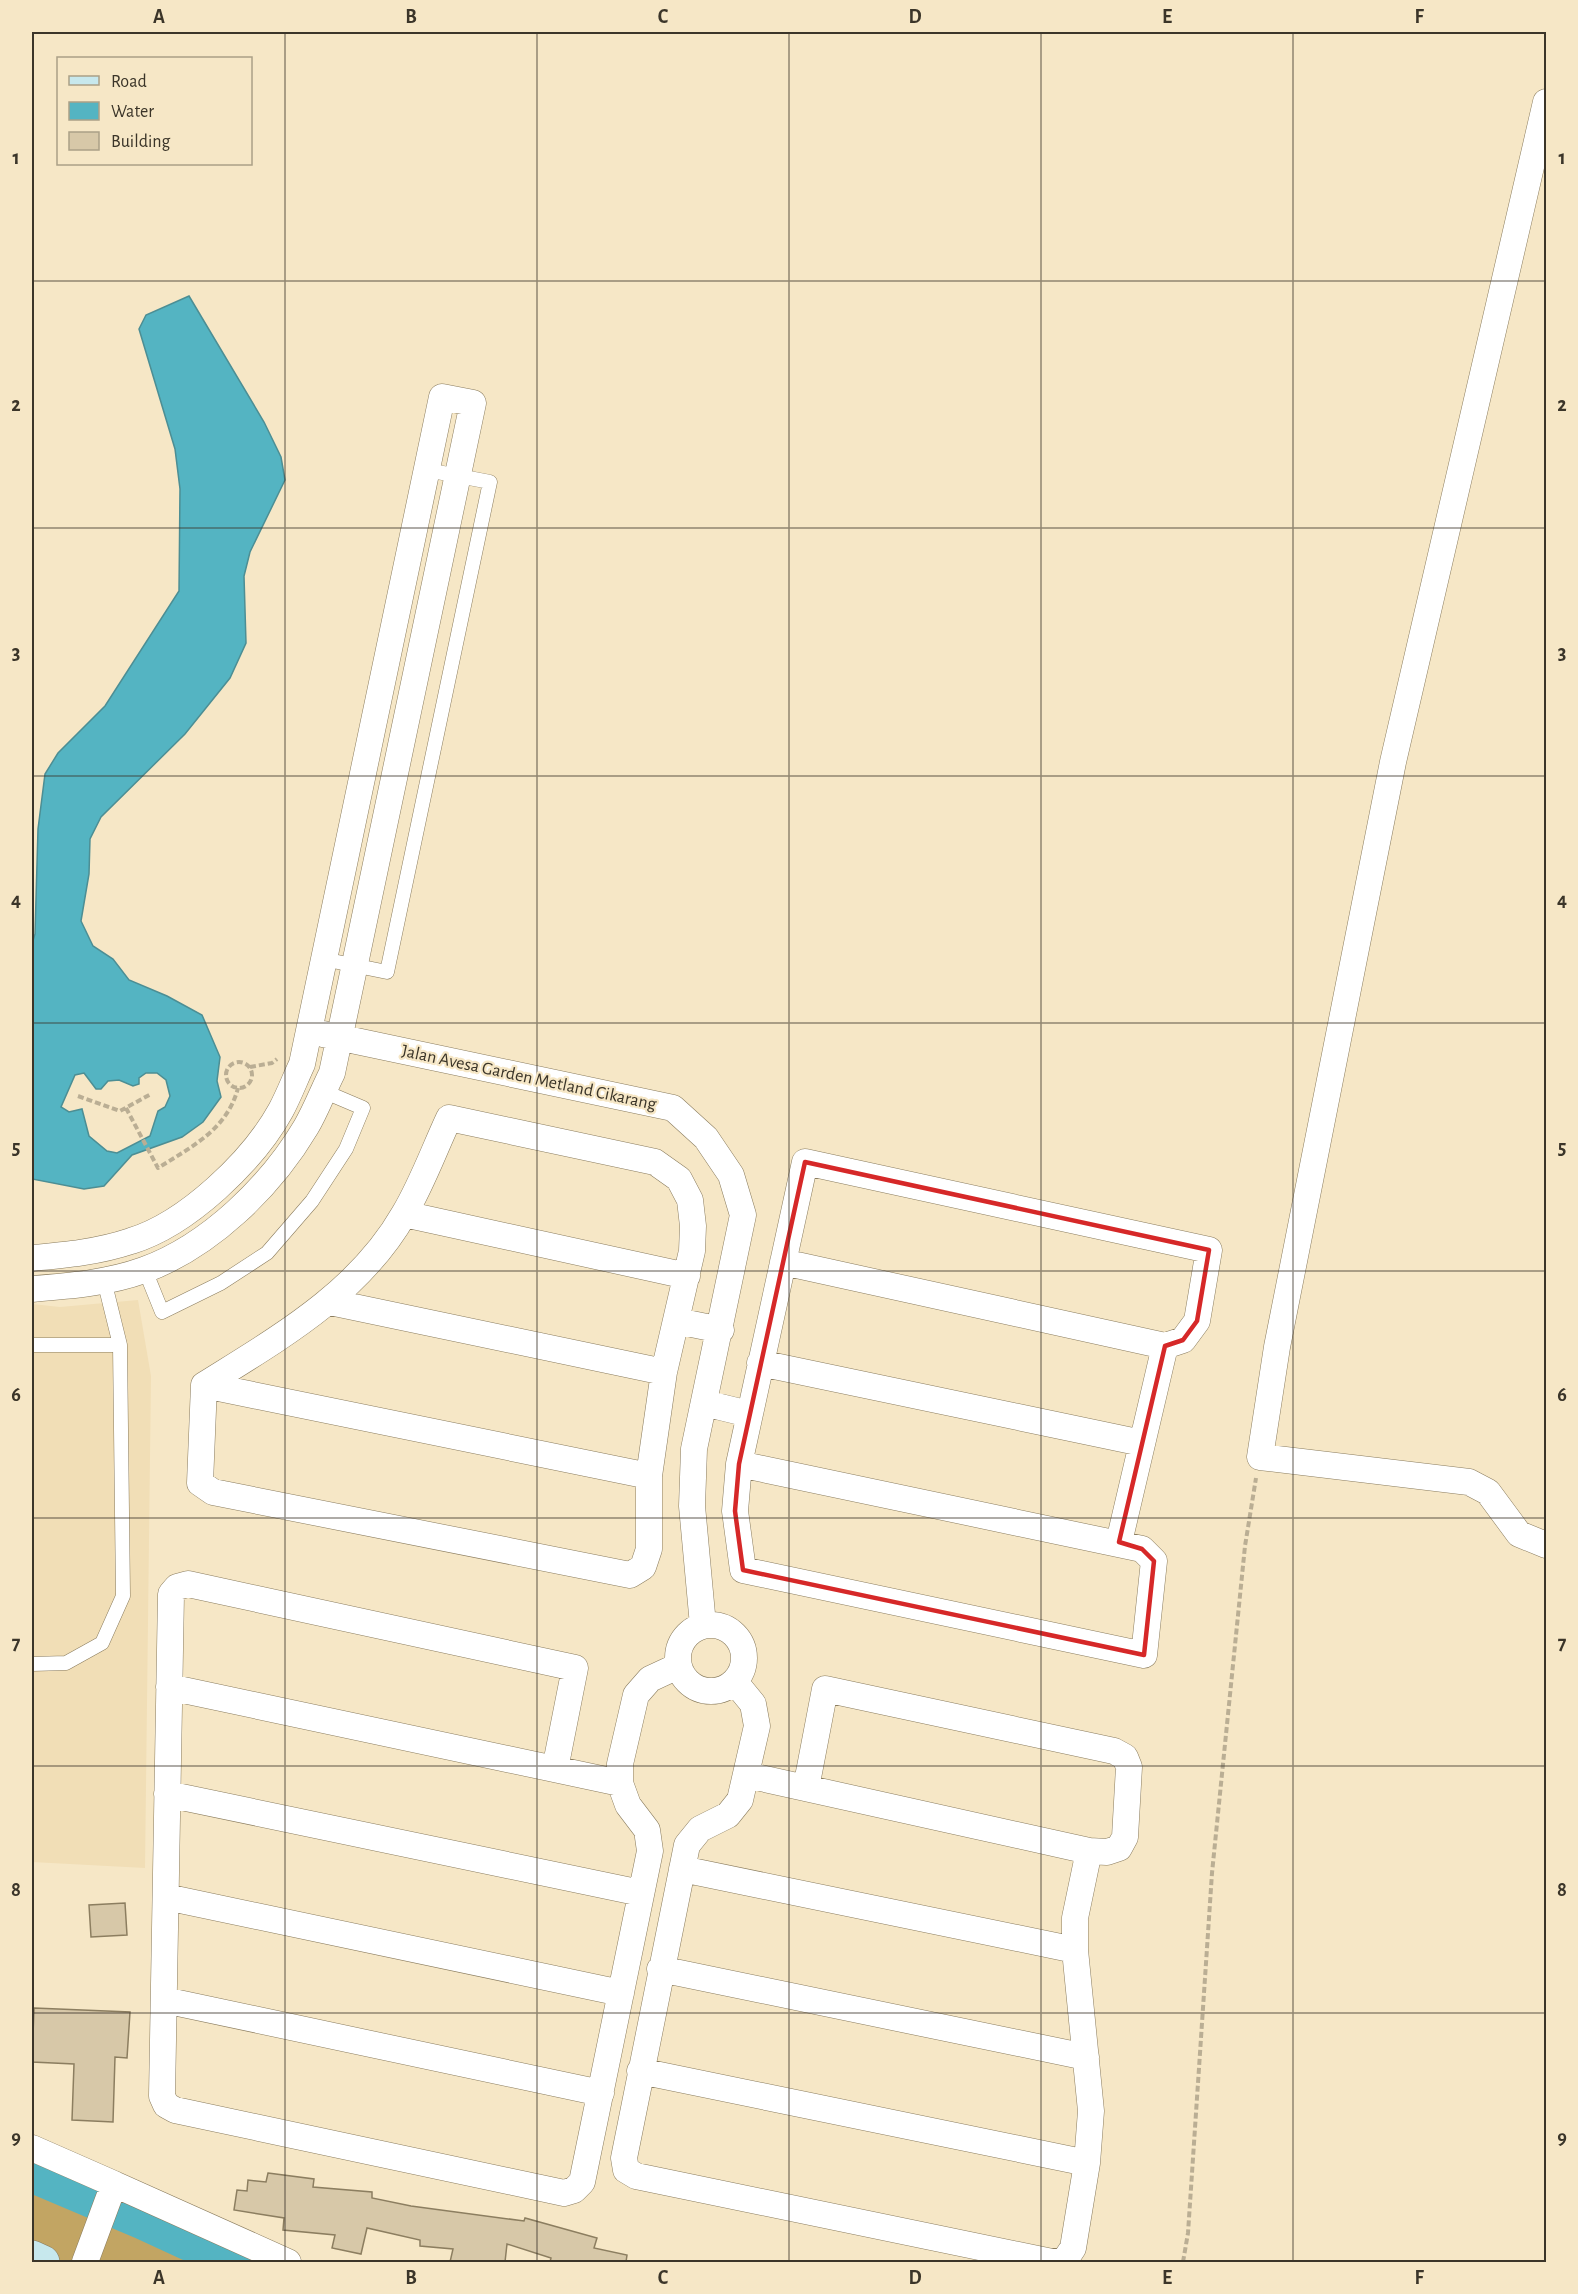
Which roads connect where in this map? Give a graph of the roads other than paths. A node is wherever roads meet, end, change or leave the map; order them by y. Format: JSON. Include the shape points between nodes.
{"nodes":[{"id":1,"x":1546,"y":102,"type":"edge"},
{"id":2,"x":427,"y":470,"type":"junction"},
{"id":3,"x":458,"y":476,"type":"junction"},
{"id":4,"x":323,"y":958,"type":"junction"},
{"id":5,"x":354,"y":964,"type":"junction"},
{"id":6,"x":308,"y":1030,"type":"junction"},
{"id":7,"x":338,"y":1037,"type":"junction"},
{"id":8,"x":323,"y":1091,"type":"junction"},
{"id":9,"x":404,"y":1214,"type":"junction"},
{"id":10,"x":32,"y":1258,"type":"edge"},
{"id":11,"x":783,"y":1262,"type":"junction"},
{"id":12,"x":145,"y":1270,"type":"junction"},
{"id":13,"x":687,"y":1276,"type":"junction"},
{"id":14,"x":104,"y":1280,"type":"junction"},
{"id":15,"x":32,"y":1289,"type":"edge"},
{"id":16,"x":330,"y":1302,"type":"junction"},
{"id":17,"x":677,"y":1321,"type":"junction"},
{"id":18,"x":721,"y":1330,"type":"junction"},
{"id":19,"x":32,"y":1345,"type":"edge"},
{"id":20,"x":120,"y":1345,"type":"junction"},
{"id":21,"x":1165,"y":1346,"type":"junction"},
{"id":22,"x":760,"y":1363,"type":"junction"},
{"id":23,"x":664,"y":1372,"type":"junction"},
{"id":24,"x":204,"y":1385,"type":"junction"},
{"id":25,"x":704,"y":1403,"type":"junction"},
{"id":26,"x":749,"y":1414,"type":"junction"},
{"id":27,"x":1143,"y":1443,"type":"junction"},
{"id":28,"x":739,"y":1464,"type":"junction"},
{"id":29,"x":649,"y":1476,"type":"junction"},
{"id":30,"x":1119,"y":1542,"type":"junction"},
{"id":31,"x":1546,"y":1545,"type":"edge"},
{"id":32,"x":703,"y":1625,"type":"junction"},
{"id":33,"x":32,"y":1664,"type":"edge"},
{"id":34,"x":678,"y":1666,"type":"junction"},
{"id":35,"x":735,"y":1682,"type":"junction"},
{"id":36,"x":169,"y":1688,"type":"junction"},
{"id":37,"x":555,"y":1769,"type":"junction"},
{"id":38,"x":747,"y":1775,"type":"junction"},
{"id":39,"x":620,"y":1783,"type":"junction"},
{"id":40,"x":806,"y":1788,"type":"junction"},
{"id":41,"x":167,"y":1794,"type":"junction"},
{"id":42,"x":1089,"y":1851,"type":"junction"},
{"id":43,"x":682,"y":1869,"type":"junction"},
{"id":44,"x":641,"y":1893,"type":"junction"},
{"id":45,"x":166,"y":1897,"type":"junction"},
{"id":46,"x":1075,"y":1950,"type":"junction"},
{"id":47,"x":660,"y":1969,"type":"junction"},
{"id":48,"x":621,"y":1993,"type":"junction"},
{"id":49,"x":164,"y":2000,"type":"junction"},
{"id":50,"x":1086,"y":2057,"type":"junction"},
{"id":51,"x":640,"y":2071,"type":"junction"},
{"id":52,"x":601,"y":2093,"type":"junction"},
{"id":53,"x":32,"y":2148,"type":"edge"},
{"id":54,"x":1087,"y":2163,"type":"junction"},
{"id":55,"x":112,"y":2188,"type":"junction"},
{"id":56,"x":32,"y":2257,"type":"edge"},
{"id":57,"x":43,"y":2262,"type":"edge"},
{"id":58,"x":86,"y":2262,"type":"edge"},
{"id":59,"x":288,"y":2262,"type":"edge"},
{"id":60,"x":1052,"y":2262,"type":"edge"}],
"edges":[{"from":1,"to":31,"type":"street","via":[[1393,762],[1277,1347],[1260,1457],[1469,1482],[1488,1492],[1520,1534]]},
{"from":2,"to":3,"type":"lane"},
{"from":2,"to":3,"type":"street","via":[[442,397],[472,403]]},
{"from":2,"to":4,"type":"street"},
{"from":3,"to":5,"type":"street"},
{"from":3,"to":5,"type":"lane","via":[[490,482],[387,972]]},
{"from":4,"to":5,"type":"lane"},
{"from":4,"to":6,"type":"street"},
{"from":5,"to":7,"type":"street"},
{"from":6,"to":7,"type":"street","name":"Jalan Avesa Garden Metland Cikarang"},
{"from":6,"to":10,"type":"street","via":[[302,1064],[280,1111],[252,1152],[220,1185],[182,1216],[134,1241],[81,1254]]},
{"from":7,"to":8,"type":"street","via":[[332,1073]]},
{"from":7,"to":18,"type":"street","name":"Jalan Avesa Garden Metland Cikarang","via":[[673,1108],[706,1138],[730,1176],[743,1215]]},
{"from":8,"to":12,"type":"street","via":[[307,1126],[276,1172],[240,1208],[198,1241]]},
{"from":8,"to":12,"type":"lane","via":[[363,1108],[346,1149],[317,1193],[267,1253],[221,1283],[162,1312]]},
{"from":9,"to":13,"type":"street"},
{"from":9,"to":13,"type":"street","via":[[449,1118],[655,1162],[679,1179],[690,1200],[693,1226]]},
{"from":9,"to":16,"type":"street","via":[[374,1257]]},
{"from":11,"to":21,"type":"street"},
{"from":11,"to":21,"type":"street","via":[[805,1162],[1209,1250],[1197,1321],[1183,1340]]},
{"from":11,"to":22,"type":"street"},
{"from":12,"to":14,"type":"street"},
{"from":13,"to":17,"type":"street"},
{"from":14,"to":15,"type":"street"},
{"from":14,"to":20,"type":"lane"},
{"from":16,"to":23,"type":"street"},
{"from":16,"to":24,"type":"street"},
{"from":17,"to":18,"type":"street"},
{"from":17,"to":23,"type":"street"},
{"from":18,"to":25,"type":"street","name":"Jalan Avesa Garden Metland Cikarang"},
{"from":19,"to":20,"type":"lane"},
{"from":20,"to":33,"type":"lane","via":[[123,1596],[102,1643],[66,1663]]},
{"from":21,"to":27,"type":"street"},
{"from":22,"to":26,"type":"street"},
{"from":22,"to":27,"type":"street"},
{"from":23,"to":29,"type":"street"},
{"from":24,"to":29,"type":"street"},
{"from":24,"to":29,"type":"street","via":[[200,1483],[213,1492],[630,1575],[643,1567],[650,1549]]},
{"from":25,"to":26,"type":"street"},
{"from":25,"to":32,"type":"street","name":"Jalan Avesa Garden Metland Cikarang","via":[[694,1449],[692,1506]]},
{"from":26,"to":28,"type":"street"},
{"from":27,"to":30,"type":"street"},
{"from":28,"to":30,"type":"street"},
{"from":28,"to":30,"type":"street","via":[[735,1511],[743,1570],[1144,1655],[1154,1561],[1143,1549]]},
{"from":32,"to":34,"type":"street","via":[[688,1634],[679,1648]]},
{"from":32,"to":35,"type":"street","via":[[721,1625],[736,1634],[745,1650],[744,1667]]},
{"from":34,"to":35,"type":"street","via":[[687,1682],[702,1691],[720,1691]]},
{"from":34,"to":39,"type":"street","via":[[650,1679],[636,1695],[620,1764]]},
{"from":35,"to":38,"type":"street","via":[[753,1704],[757,1726]]},
{"from":36,"to":37,"type":"street"},
{"from":36,"to":37,"type":"street","via":[[171,1594],[188,1584],[575,1668]]},
{"from":36,"to":41,"type":"street"},
{"from":37,"to":39,"type":"street"},
{"from":38,"to":40,"type":"street"},
{"from":38,"to":43,"type":"street","via":[[740,1800],[728,1815],[700,1829],[687,1845]]},
{"from":39,"to":44,"type":"street","via":[[628,1805],[646,1830],[650,1851]]},
{"from":40,"to":42,"type":"street"},
{"from":40,"to":42,"type":"street","via":[[825,1689],[1114,1751],[1125,1757],[1129,1767],[1125,1837],[1119,1848]]},
{"from":41,"to":44,"type":"street"},
{"from":41,"to":45,"type":"street"},
{"from":42,"to":46,"type":"street","via":[[1075,1918]]},
{"from":43,"to":46,"type":"street"},
{"from":43,"to":47,"type":"street"},
{"from":44,"to":48,"type":"street"},
{"from":45,"to":48,"type":"street"},
{"from":45,"to":49,"type":"street"},
{"from":46,"to":50,"type":"street"},
{"from":47,"to":50,"type":"street"},
{"from":47,"to":51,"type":"street"},
{"from":48,"to":52,"type":"street"},
{"from":49,"to":52,"type":"street"},
{"from":49,"to":52,"type":"street","via":[[162,2096],[166,2105],[175,2110],[564,2193],[582,2182]]},
{"from":50,"to":54,"type":"street","via":[[1091,2111]]},
{"from":51,"to":54,"type":"street"},
{"from":51,"to":60,"type":"street","via":[[624,2158],[626,2170],[636,2176]]},
{"from":53,"to":55,"type":"street"},
{"from":54,"to":60,"type":"street","via":[[1073,2248],[1065,2260]]},
{"from":55,"to":58,"type":"street"},
{"from":55,"to":59,"type":"street"},
{"from":56,"to":57,"type":"main road"}]}
